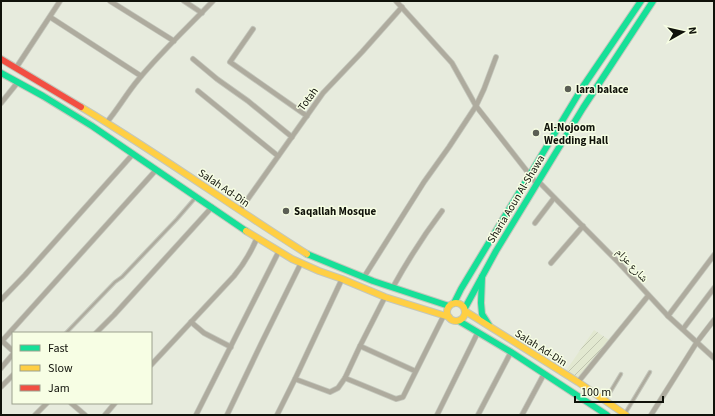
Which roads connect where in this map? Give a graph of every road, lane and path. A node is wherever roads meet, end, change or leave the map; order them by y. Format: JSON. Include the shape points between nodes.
{"nodes":[{"id":1,"x":60,"y":1,"type":"edge"},
{"id":2,"x":110,"y":1,"type":"edge"},
{"id":3,"x":184,"y":1,"type":"edge"},
{"id":4,"x":213,"y":1,"type":"edge"},
{"id":5,"x":396,"y":1,"type":"edge"},
{"id":6,"x":641,"y":1,"type":"edge"},
{"id":7,"x":653,"y":1,"type":"edge"},
{"id":8,"x":402,"y":7,"type":"junction"},
{"id":9,"x":202,"y":13,"type":"junction"},
{"id":10,"x":50,"y":17,"type":"junction"},
{"id":11,"x":252,"y":29,"type":"dead end"},
{"id":12,"x":174,"y":41,"type":"junction"},
{"id":13,"x":496,"y":57,"type":"dead end"},
{"id":14,"x":1,"y":59,"type":"edge"},
{"id":15,"x":193,"y":59,"type":"dead end"},
{"id":16,"x":16,"y":68,"type":"junction"},
{"id":17,"x":1,"y":73,"type":"edge"},
{"id":18,"x":141,"y":76,"type":"junction"},
{"id":19,"x":18,"y":82,"type":"junction"},
{"id":20,"x":198,"y":91,"type":"dead end"},
{"id":21,"x":1,"y":103,"type":"edge"},
{"id":22,"x":476,"y":106,"type":"junction"},
{"id":23,"x":307,"y":116,"type":"junction"},
{"id":24,"x":106,"y":122,"type":"junction"},
{"id":25,"x":292,"y":137,"type":"junction"},
{"id":26,"x":133,"y":154,"type":"junction"},
{"id":27,"x":278,"y":156,"type":"junction"},
{"id":28,"x":156,"y":170,"type":"junction"},
{"id":29,"x":530,"y":175,"type":"junction"},
{"id":30,"x":538,"y":183,"type":"junction"},
{"id":31,"x":196,"y":197,"type":"junction"},
{"id":32,"x":554,"y":198,"type":"junction"},
{"id":33,"x":212,"y":207,"type":"junction"},
{"id":34,"x":240,"y":210,"type":"junction"},
{"id":35,"x":442,"y":211,"type":"dead end"},
{"id":36,"x":535,"y":223,"type":"dead end"},
{"id":37,"x":583,"y":226,"type":"junction"},
{"id":38,"x":257,"y":238,"type":"junction"},
{"id":39,"x":279,"y":251,"type":"junction"},
{"id":40,"x":714,"y":255,"type":"edge"},
{"id":41,"x":301,"y":263,"type":"junction"},
{"id":42,"x":551,"y":263,"type":"dead end"},
{"id":43,"x":482,"y":276,"type":"junction"},
{"id":44,"x":364,"y":277,"type":"junction"},
{"id":45,"x":342,"y":278,"type":"junction"},
{"id":46,"x":393,"y":287,"type":"junction"},
{"id":47,"x":714,"y":288,"type":"edge"},
{"id":48,"x":648,"y":296,"type":"junction"},
{"id":49,"x":385,"y":297,"type":"junction"},
{"id":50,"x":1,"y":300,"type":"edge"},
{"id":51,"x":452,"y":305,"type":"junction"},
{"id":52,"x":465,"y":310,"type":"junction"},
{"id":53,"x":446,"y":316,"type":"junction"},
{"id":54,"x":668,"y":316,"type":"junction"},
{"id":55,"x":714,"y":320,"type":"edge"},
{"id":56,"x":459,"y":321,"type":"junction"},
{"id":57,"x":191,"y":322,"type":"junction"},
{"id":58,"x":490,"y":327,"type":"junction"},
{"id":59,"x":682,"y":329,"type":"junction"},
{"id":60,"x":67,"y":332,"type":"edge"},
{"id":61,"x":97,"y":332,"type":"edge"},
{"id":62,"x":478,"y":332,"type":"junction"},
{"id":63,"x":1,"y":340,"type":"edge"},
{"id":64,"x":697,"y":342,"type":"junction"},
{"id":65,"x":360,"y":346,"type":"junction"},
{"id":66,"x":231,"y":347,"type":"junction"},
{"id":67,"x":12,"y":350,"type":"edge"},
{"id":68,"x":511,"y":352,"type":"junction"},
{"id":69,"x":12,"y":355,"type":"edge"},
{"id":70,"x":714,"y":358,"type":"edge"},
{"id":71,"x":152,"y":364,"type":"edge"},
{"id":72,"x":1,"y":368,"type":"edge"},
{"id":73,"x":415,"y":371,"type":"junction"},
{"id":74,"x":650,"y":372,"type":"dead end"},
{"id":75,"x":544,"y":374,"type":"junction"},
{"id":76,"x":621,"y":374,"type":"dead end"},
{"id":77,"x":12,"y":376,"type":"edge"},
{"id":78,"x":345,"y":378,"type":"junction"},
{"id":79,"x":295,"y":379,"type":"junction"},
{"id":80,"x":578,"y":382,"type":"junction"},
{"id":81,"x":1,"y":387,"type":"edge"},
{"id":82,"x":605,"y":401,"type":"junction"},
{"id":83,"x":46,"y":404,"type":"edge"},
{"id":84,"x":72,"y":404,"type":"edge"},
{"id":85,"x":114,"y":404,"type":"edge"},
{"id":86,"x":625,"y":414,"type":"edge"},
{"id":87,"x":35,"y":415,"type":"edge"},
{"id":88,"x":84,"y":415,"type":"edge"},
{"id":89,"x":105,"y":415,"type":"edge"},
{"id":90,"x":196,"y":415,"type":"edge"},
{"id":91,"x":227,"y":415,"type":"edge"},
{"id":92,"x":277,"y":415,"type":"edge"},
{"id":93,"x":437,"y":415,"type":"edge"},
{"id":94,"x":478,"y":415,"type":"edge"},
{"id":95,"x":522,"y":415,"type":"edge"},
{"id":96,"x":607,"y":415,"type":"edge"},
{"id":97,"x":651,"y":415,"type":"edge"}],
"edges":[{"from":1,"to":10,"type":"street"},
{"from":2,"to":12,"type":"street"},
{"from":3,"to":9,"type":"street"},
{"from":4,"to":9,"type":"street"},
{"from":5,"to":8,"type":"street","name":"شارع عزام"},
{"from":6,"to":29,"type":"main road","name":"Sharia Aoun Al-Shawa","via":[[582,88]]},
{"from":7,"to":30,"type":"main road","name":"Sharia Aoun Al-Shawa","via":[[583,108]]},
{"from":8,"to":22,"type":"street","name":"شارع عزام","via":[[452,63]]},
{"from":8,"to":23,"type":"street","name":"Totah","via":[[324,93]]},
{"from":9,"to":12,"type":"street"},
{"from":10,"to":16,"type":"street"},
{"from":10,"to":18,"type":"street"},
{"from":11,"to":23,"type":"street","via":[[230,62]]},
{"from":12,"to":18,"type":"street"},
{"from":13,"to":22,"type":"street"},
{"from":14,"to":16,"type":"main road","name":"Salah Ad-Din"},
{"from":15,"to":25,"type":"street"},
{"from":16,"to":24,"type":"main road","name":"Salah Ad-Din"},
{"from":17,"to":19,"type":"main road","name":"Salah Ad-Din"},
{"from":18,"to":24,"type":"street"},
{"from":19,"to":21,"type":"street"},
{"from":19,"to":26,"type":"main road","name":"Salah Ad-Din"},
{"from":20,"to":27,"type":"street"},
{"from":22,"to":29,"type":"street","name":"شارع عزام"},
{"from":22,"to":44,"type":"street"},
{"from":23,"to":25,"type":"street","name":"Totah"},
{"from":24,"to":34,"type":"main road","name":"Salah Ad-Din"},
{"from":25,"to":27,"type":"street","name":"Totah"},
{"from":26,"to":28,"type":"main road","name":"Salah Ad-Din"},
{"from":26,"to":50,"type":"street"},
{"from":27,"to":34,"type":"street","name":"Totah"},
{"from":28,"to":31,"type":"main road","name":"Salah Ad-Din"},
{"from":28,"to":63,"type":"street"},
{"from":29,"to":30,"type":"street","name":"شارع عزام"},
{"from":29,"to":51,"type":"main road","name":"Sharia Aoun Al-Shawa"},
{"from":30,"to":32,"type":"street","name":"شارع عزام"},
{"from":30,"to":43,"type":"main road","name":"Sharia Aoun Al-Shawa"},
{"from":31,"to":33,"type":"main road","name":"Salah Ad-Din"},
{"from":31,"to":60,"type":"lane"},
{"from":32,"to":36,"type":"street"},
{"from":32,"to":37,"type":"street","name":"شارع عزام"},
{"from":33,"to":38,"type":"main road","name":"Salah Ad-Din"},
{"from":33,"to":61,"type":"street"},
{"from":34,"to":44,"type":"main road","name":"Salah Ad-Din","via":[[308,254]]},
{"from":35,"to":46,"type":"street"},
{"from":37,"to":42,"type":"street"},
{"from":37,"to":48,"type":"street","name":"شارع عزام"},
{"from":38,"to":39,"type":"main road","name":"Salah Ad-Din"},
{"from":38,"to":57,"type":"street","via":[[242,267]]},
{"from":39,"to":41,"type":"main road","name":"Salah Ad-Din"},
{"from":39,"to":66,"type":"street"},
{"from":40,"to":54,"type":"street"},
{"from":41,"to":45,"type":"main road","name":"Salah Ad-Din"},
{"from":41,"to":91,"type":"street"},
{"from":43,"to":52,"type":"main road","name":"Sharia Aoun Al-Shawa"},
{"from":43,"to":58,"type":"main road","via":[[482,314]]},
{"from":44,"to":46,"type":"main road","name":"Salah Ad-Din"},
{"from":45,"to":49,"type":"main road","name":"Salah Ad-Din"},
{"from":45,"to":79,"type":"street"},
{"from":46,"to":51,"type":"main road","name":"Salah Ad-Din"},
{"from":47,"to":59,"type":"street"},
{"from":48,"to":54,"type":"street","name":"شارع عزام"},
{"from":48,"to":80,"type":"street"},
{"from":49,"to":53,"type":"main road","name":"Salah Ad-Din"},
{"from":49,"to":65,"type":"street"},
{"from":51,"to":52,"type":"main road","via":[[460,304]]},
{"from":51,"to":53,"type":"main road"},
{"from":52,"to":56,"type":"main road","via":[[464,317]]},
{"from":52,"to":58,"type":"main road","name":"Salah Ad-Din"},
{"from":53,"to":56,"type":"main road"},
{"from":53,"to":73,"type":"street"},
{"from":54,"to":59,"type":"street","name":"شارع عزام"},
{"from":55,"to":64,"type":"street"},
{"from":56,"to":62,"type":"main road","name":"Salah Ad-Din"},
{"from":57,"to":66,"type":"street","via":[[204,333]]},
{"from":57,"to":71,"type":"street"},
{"from":58,"to":80,"type":"main road","name":"Salah Ad-Din"},
{"from":59,"to":64,"type":"street","name":"شارع عزام"},
{"from":62,"to":68,"type":"main road","name":"Salah Ad-Din"},
{"from":62,"to":93,"type":"street"},
{"from":63,"to":67,"type":"street"},
{"from":64,"to":70,"type":"street","name":"شارع عزام"},
{"from":64,"to":97,"type":"street"},
{"from":65,"to":73,"type":"street"},
{"from":65,"to":78,"type":"street"},
{"from":66,"to":90,"type":"street"},
{"from":68,"to":75,"type":"main road","name":"Salah Ad-Din"},
{"from":68,"to":94,"type":"street"},
{"from":69,"to":72,"type":"street"},
{"from":73,"to":78,"type":"street","via":[[403,397],[396,399]]},
{"from":74,"to":86,"type":"lane"},
{"from":75,"to":95,"type":"street"},
{"from":75,"to":96,"type":"main road","name":"Salah Ad-Din"},
{"from":76,"to":82,"type":"lane"},
{"from":77,"to":81,"type":"street"},
{"from":78,"to":79,"type":"street","via":[[338,388],[330,392]]},
{"from":79,"to":92,"type":"street"},
{"from":80,"to":82,"type":"main road","name":"Salah Ad-Din"},
{"from":82,"to":86,"type":"main road","name":"Salah Ad-Din"},
{"from":83,"to":87,"type":"street"},
{"from":84,"to":88,"type":"street"},
{"from":85,"to":89,"type":"street"}]}
